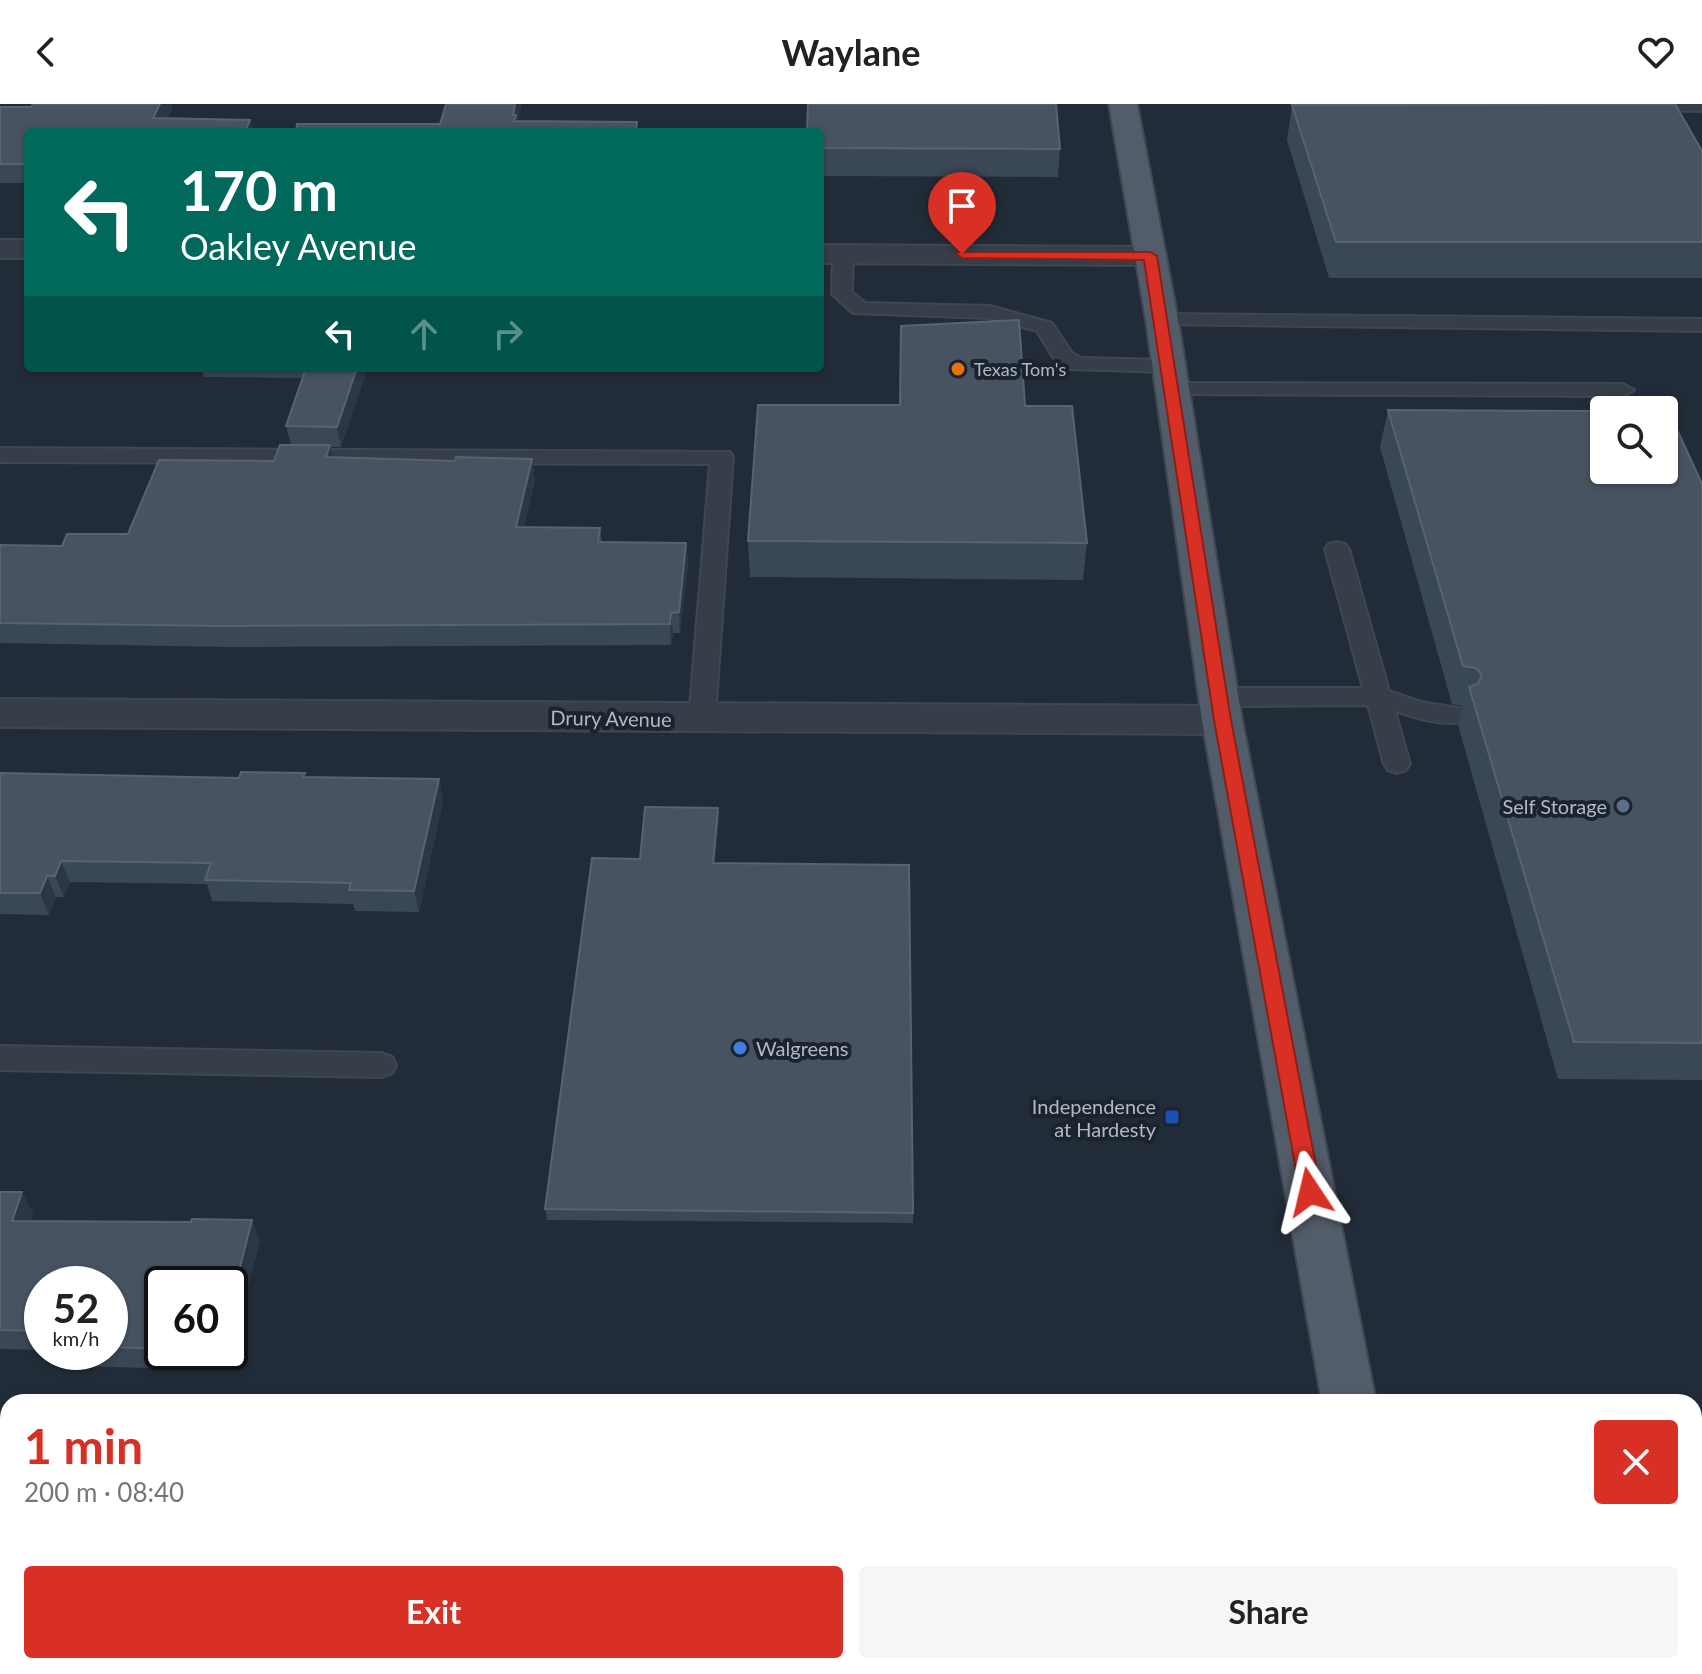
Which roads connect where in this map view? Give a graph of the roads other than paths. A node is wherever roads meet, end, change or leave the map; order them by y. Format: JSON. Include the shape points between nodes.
{"nodes":[{"id":1,"x":1123,"y":104,"type":"edge"},
{"id":2,"x":1450,"y":104,"type":"edge"},
{"id":3,"x":1607,"y":105,"type":"edge"},
{"id":4,"x":1623,"y":105,"type":"edge"},
{"id":5,"x":1702,"y":106,"type":"edge"},
{"id":6,"x":0,"y":249,"type":"edge"},
{"id":7,"x":24,"y":249,"type":"edge"},
{"id":8,"x":832,"y":254,"type":"edge"},
{"id":9,"x":1150,"y":256,"type":"junction"},
{"id":10,"x":1162,"y":320,"type":"junction"},
{"id":11,"x":1702,"y":325,"type":"edge"},
{"id":12,"x":1171,"y":377,"type":"junction"},
{"id":13,"x":1623,"y":390,"type":"dead end"},
{"id":14,"x":0,"y":455,"type":"edge"},
{"id":15,"x":1337,"y":549,"type":"dead end"},
{"id":16,"x":1377,"y":696,"type":"junction"},
{"id":17,"x":1221,"y":709,"type":"junction"},
{"id":18,"x":0,"y":713,"type":"edge"},
{"id":19,"x":1455,"y":715,"type":"dead end"},
{"id":20,"x":702,"y":718,"type":"junction"},
{"id":21,"x":1397,"y":764,"type":"dead end"},
{"id":22,"x":0,"y":1058,"type":"edge"},
{"id":23,"x":381,"y":1065,"type":"dead end"},
{"id":24,"x":1348,"y":1394,"type":"edge"}],
"edges":[{"from":1,"to":9,"type":"main road"},
{"from":2,"to":3,"type":"lane"},
{"from":4,"to":5,"type":"lane"},
{"from":6,"to":7,"type":"street"},
{"from":8,"to":9,"type":"street"},
{"from":8,"to":12,"type":"lane","via":[[842,294],[860,309],[990,312],[1045,327],[1064,357],[1077,364]]},
{"from":9,"to":10,"type":"main road"},
{"from":10,"to":11,"type":"lane"},
{"from":10,"to":12,"type":"main road"},
{"from":12,"to":13,"type":"lane"},
{"from":12,"to":17,"type":"main road"},
{"from":14,"to":20,"type":"lane","via":[[722,457]]},
{"from":15,"to":16,"type":"lane"},
{"from":16,"to":17,"type":"lane"},
{"from":16,"to":19,"type":"lane"},
{"from":16,"to":21,"type":"lane"},
{"from":17,"to":20,"type":"street","name":"Drury Avenue"},
{"from":17,"to":24,"type":"main road"},
{"from":18,"to":20,"type":"street","name":"Drury Avenue"},
{"from":22,"to":23,"type":"lane"}]}
